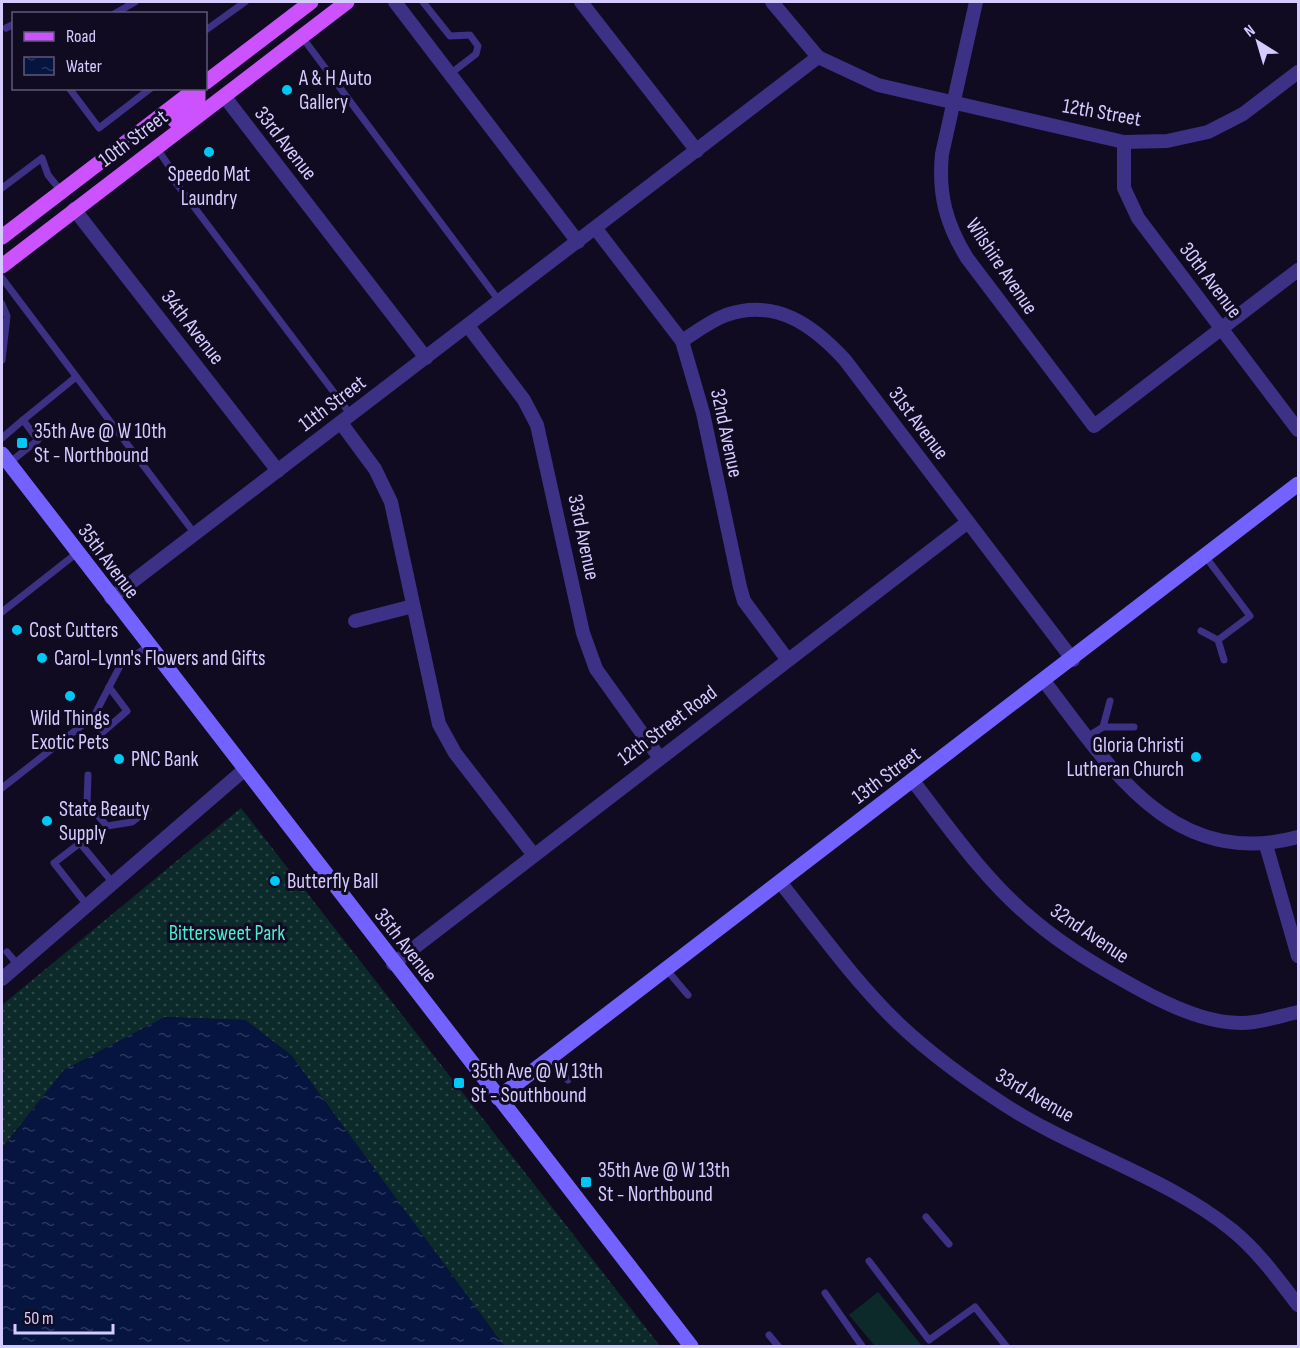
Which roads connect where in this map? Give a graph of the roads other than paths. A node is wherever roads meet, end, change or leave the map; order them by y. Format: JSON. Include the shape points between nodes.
{"nodes":[{"id":1,"x":135,"y":2,"type":"edge"},
{"id":2,"x":245,"y":2,"type":"edge"},
{"id":3,"x":311,"y":2,"type":"edge"},
{"id":4,"x":347,"y":2,"type":"edge"},
{"id":5,"x":395,"y":2,"type":"edge"},
{"id":6,"x":423,"y":2,"type":"edge"},
{"id":7,"x":581,"y":2,"type":"edge"},
{"id":8,"x":772,"y":2,"type":"edge"},
{"id":9,"x":976,"y":2,"type":"edge"},
{"id":10,"x":118,"y":12,"type":"edge"},
{"id":11,"x":286,"y":20,"type":"junction"},
{"id":12,"x":12,"y":25,"type":"edge"},
{"id":13,"x":6,"y":28,"type":"dead end"},
{"id":14,"x":207,"y":29,"type":"edge"},
{"id":15,"x":302,"y":36,"type":"junction"},
{"id":16,"x":818,"y":57,"type":"junction"},
{"id":17,"x":1299,"y":72,"type":"edge"},
{"id":18,"x":450,"y":74,"type":"junction"},
{"id":19,"x":207,"y":81,"type":"edge"},
{"id":20,"x":70,"y":90,"type":"edge"},
{"id":21,"x":148,"y":90,"type":"edge"},
{"id":22,"x":194,"y":90,"type":"edge"},
{"id":23,"x":197,"y":90,"type":"edge"},
{"id":24,"x":224,"y":96,"type":"junction"},
{"id":25,"x":954,"y":103,"type":"junction"},
{"id":26,"x":1124,"y":142,"type":"junction"},
{"id":27,"x":156,"y":147,"type":"junction"},
{"id":28,"x":697,"y":151,"type":"junction"},
{"id":29,"x":134,"y":163,"type":"junction"},
{"id":30,"x":2,"y":188,"type":"edge"},
{"id":31,"x":61,"y":191,"type":"junction"},
{"id":32,"x":74,"y":209,"type":"junction"},
{"id":33,"x":596,"y":229,"type":"junction"},
{"id":34,"x":3,"y":235,"type":"edge"},
{"id":35,"x":578,"y":242,"type":"junction"},
{"id":36,"x":2,"y":266,"type":"edge"},
{"id":37,"x":1299,"y":270,"type":"edge"},
{"id":38,"x":2,"y":278,"type":"edge"},
{"id":39,"x":500,"y":302,"type":"junction"},
{"id":40,"x":2,"y":304,"type":"edge"},
{"id":41,"x":468,"y":326,"type":"junction"},
{"id":42,"x":1221,"y":328,"type":"junction"},
{"id":43,"x":682,"y":341,"type":"junction"},
{"id":44,"x":426,"y":358,"type":"junction"},
{"id":45,"x":2,"y":360,"type":"edge"},
{"id":46,"x":76,"y":377,"type":"junction"},
{"id":47,"x":346,"y":419,"type":"junction"},
{"id":48,"x":23,"y":420,"type":"junction"},
{"id":49,"x":1299,"y":430,"type":"edge"},
{"id":50,"x":2,"y":438,"type":"edge"},
{"id":51,"x":5,"y":459,"type":"edge"},
{"id":52,"x":278,"y":471,"type":"junction"},
{"id":53,"x":1299,"y":484,"type":"edge"},
{"id":54,"x":968,"y":522,"type":"junction"},
{"id":55,"x":195,"y":534,"type":"junction"},
{"id":56,"x":77,"y":553,"type":"junction"},
{"id":57,"x":1205,"y":556,"type":"junction"},
{"id":58,"x":111,"y":598,"type":"junction"},
{"id":59,"x":413,"y":606,"type":"junction"},
{"id":60,"x":2,"y":612,"type":"edge"},
{"id":61,"x":355,"y":621,"type":"dead end"},
{"id":62,"x":1201,"y":631,"type":"dead end"},
{"id":63,"x":1218,"y":640,"type":"junction"},
{"id":64,"x":148,"y":646,"type":"junction"},
{"id":65,"x":787,"y":660,"type":"junction"},
{"id":66,"x":1073,"y":660,"type":"junction"},
{"id":67,"x":1224,"y":660,"type":"dead end"},
{"id":68,"x":1044,"y":681,"type":"junction"},
{"id":69,"x":109,"y":687,"type":"junction"},
{"id":70,"x":1110,"y":701,"type":"dead end"},
{"id":71,"x":1103,"y":727,"type":"junction"},
{"id":72,"x":1134,"y":728,"type":"dead end"},
{"id":73,"x":1087,"y":737,"type":"junction"},
{"id":74,"x":89,"y":744,"type":"dead end"},
{"id":75,"x":659,"y":757,"type":"junction"},
{"id":76,"x":244,"y":770,"type":"junction"},
{"id":77,"x":88,"y":775,"type":"dead end"},
{"id":78,"x":913,"y":781,"type":"junction"},
{"id":79,"x":2,"y":788,"type":"edge"},
{"id":80,"x":148,"y":810,"type":"dead end"},
{"id":81,"x":1299,"y":837,"type":"edge"},
{"id":82,"x":1266,"y":845,"type":"junction"},
{"id":83,"x":533,"y":854,"type":"junction"},
{"id":84,"x":113,"y":882,"type":"junction"},
{"id":85,"x":780,"y":882,"type":"junction"},
{"id":86,"x":87,"y":906,"type":"junction"},
{"id":87,"x":7,"y":952,"type":"dead end"},
{"id":88,"x":1299,"y":956,"type":"edge"},
{"id":89,"x":393,"y":964,"type":"junction"},
{"id":90,"x":18,"y":965,"type":"junction"},
{"id":91,"x":666,"y":969,"type":"junction"},
{"id":92,"x":2,"y":979,"type":"edge"},
{"id":93,"x":688,"y":995,"type":"dead end"},
{"id":94,"x":1299,"y":1012,"type":"edge"},
{"id":95,"x":551,"y":1058,"type":"junction"},
{"id":96,"x":568,"y":1080,"type":"dead end"},
{"id":97,"x":498,"y":1098,"type":"junction"},
{"id":98,"x":926,"y":1217,"type":"dead end"},
{"id":99,"x":950,"y":1244,"type":"dead end"},
{"id":100,"x":868,"y":1261,"type":"dead end"},
{"id":101,"x":825,"y":1293,"type":"dead end"},
{"id":102,"x":1299,"y":1305,"type":"edge"},
{"id":103,"x":769,"y":1335,"type":"dead end"},
{"id":104,"x":931,"y":1343,"type":"edge"},
{"id":105,"x":691,"y":1347,"type":"edge"},
{"id":106,"x":778,"y":1347,"type":"edge"},
{"id":107,"x":862,"y":1347,"type":"edge"},
{"id":108,"x":1006,"y":1347,"type":"edge"}],
"edges":[{"from":1,"to":10,"type":"lane"},
{"from":2,"to":14,"type":"lane"},
{"from":3,"to":11,"type":"main road"},
{"from":4,"to":15,"type":"main road","name":"10th Street"},
{"from":5,"to":18,"type":"street"},
{"from":6,"to":18,"type":"lane","via":[[450,36],[470,35],[478,46],[476,54]]},
{"from":7,"to":28,"type":"street"},
{"from":8,"to":16,"type":"street"},
{"from":9,"to":25,"type":"street","name":"Wilshire Avenue"},
{"from":11,"to":19,"type":"main road"},
{"from":11,"to":24,"type":"main road","via":[[274,36],[233,70]]},
{"from":12,"to":13,"type":"lane"},
{"from":15,"to":24,"type":"main road","name":"10th Street"},
{"from":15,"to":39,"type":"lane"},
{"from":16,"to":25,"type":"street","name":"12th Street","via":[[878,85]]},
{"from":16,"to":28,"type":"street"},
{"from":17,"to":26,"type":"street","name":"12th Street","via":[[1243,114],[1208,132],[1167,141]]},
{"from":18,"to":35,"type":"street"},
{"from":20,"to":21,"type":"lane","via":[[99,128]]},
{"from":22,"to":31,"type":"main road","name":"10th Street"},
{"from":23,"to":29,"type":"main road","via":[[198,100],[144,145]]},
{"from":24,"to":27,"type":"main road","name":"10th Street"},
{"from":24,"to":44,"type":"street","name":"33rd Avenue"},
{"from":25,"to":26,"type":"street","name":"12th Street"},
{"from":25,"to":42,"type":"street","name":"Wilshire Avenue","via":[[939,179],[951,232],[1094,426]]},
{"from":26,"to":42,"type":"street","name":"30th Avenue","via":[[1124,188],[1131,205]]},
{"from":27,"to":29,"type":"main road","name":"10th Street"},
{"from":27,"to":47,"type":"lane","via":[[171,174]]},
{"from":28,"to":33,"type":"street"},
{"from":29,"to":32,"type":"main road","name":"10th Street"},
{"from":30,"to":31,"type":"lane","via":[[42,158],[48,175]]},
{"from":31,"to":34,"type":"main road","name":"10th Street"},
{"from":32,"to":36,"type":"main road","name":"10th Street"},
{"from":32,"to":52,"type":"street","name":"34th Avenue"},
{"from":33,"to":35,"type":"street","name":"11th Street"},
{"from":33,"to":43,"type":"street","name":"32nd Avenue"},
{"from":35,"to":39,"type":"street","name":"11th Street"},
{"from":37,"to":42,"type":"street"},
{"from":38,"to":46,"type":"lane"},
{"from":39,"to":41,"type":"street","name":"11th Street"},
{"from":40,"to":45,"type":"lane","via":[[7,316]]},
{"from":41,"to":44,"type":"street","name":"11th Street"},
{"from":41,"to":75,"type":"street","name":"33rd Avenue","via":[[524,400],[537,425],[583,633],[596,669]]},
{"from":42,"to":49,"type":"street","name":"30th Avenue"},
{"from":43,"to":54,"type":"street","name":"31st Avenue","via":[[725,316],[753,311],[790,316],[820,333],[845,360]]},
{"from":43,"to":65,"type":"street","name":"32nd Avenue","via":[[703,413],[744,601]]},
{"from":44,"to":47,"type":"street","name":"11th Street"},
{"from":46,"to":48,"type":"lane"},
{"from":46,"to":55,"type":"lane"},
{"from":47,"to":52,"type":"street","name":"11th Street"},
{"from":47,"to":59,"type":"street","via":[[391,502]]},
{"from":48,"to":50,"type":"lane"},
{"from":48,"to":51,"type":"lane","via":[[38,440]]},
{"from":51,"to":56,"type":"main road","name":"35th Avenue"},
{"from":52,"to":55,"type":"street","name":"11th Street"},
{"from":53,"to":57,"type":"main road","name":"13th Street"},
{"from":54,"to":65,"type":"street","name":"12th Street Road"},
{"from":54,"to":66,"type":"street","name":"31st Avenue"},
{"from":55,"to":58,"type":"street","name":"11th Street"},
{"from":56,"to":58,"type":"main road","name":"35th Avenue"},
{"from":56,"to":60,"type":"lane"},
{"from":57,"to":63,"type":"lane","via":[[1250,616]]},
{"from":57,"to":66,"type":"main road","name":"13th Street"},
{"from":58,"to":64,"type":"main road","name":"35th Avenue"},
{"from":59,"to":61,"type":"street"},
{"from":59,"to":83,"type":"street","via":[[440,724],[455,753]]},
{"from":62,"to":63,"type":"lane"},
{"from":63,"to":67,"type":"lane"},
{"from":64,"to":69,"type":"lane","via":[[120,666]]},
{"from":64,"to":76,"type":"main road","name":"35th Avenue"},
{"from":65,"to":75,"type":"street","name":"12th Street Road"},
{"from":66,"to":68,"type":"main road","name":"13th Street"},
{"from":68,"to":73,"type":"street"},
{"from":68,"to":78,"type":"main road","name":"13th Street"},
{"from":69,"to":74,"type":"lane","via":[[127,711]]},
{"from":69,"to":79,"type":"lane","via":[[94,716]]},
{"from":70,"to":71,"type":"lane"},
{"from":71,"to":72,"type":"lane"},
{"from":71,"to":73,"type":"lane"},
{"from":73,"to":82,"type":"street","via":[[1115,773],[1162,816],[1190,830]]},
{"from":75,"to":83,"type":"street","name":"12th Street Road"},
{"from":76,"to":84,"type":"street"},
{"from":76,"to":89,"type":"main road","name":"35th Avenue"},
{"from":77,"to":80,"type":"lane","via":[[87,803],[107,826],[132,822]]},
{"from":78,"to":85,"type":"main road","name":"13th Street"},
{"from":78,"to":94,"type":"street","name":"32nd Avenue","via":[[974,860],[1031,918],[1068,947],[1126,982],[1209,1019],[1254,1022]]},
{"from":81,"to":82,"type":"street"},
{"from":82,"to":88,"type":"street"},
{"from":83,"to":89,"type":"street","name":"12th Street Road"},
{"from":84,"to":86,"type":"street"},
{"from":84,"to":86,"type":"lane","via":[[80,843],[54,863]]},
{"from":85,"to":91,"type":"main road","name":"13th Street"},
{"from":85,"to":102,"type":"street","name":"33rd Avenue","via":[[851,972],[900,1024],[948,1066],[1017,1112],[1196,1204],[1233,1230]]},
{"from":86,"to":90,"type":"street"},
{"from":87,"to":90,"type":"lane"},
{"from":89,"to":97,"type":"main road","name":"35th Avenue"},
{"from":90,"to":92,"type":"street"},
{"from":91,"to":93,"type":"lane"},
{"from":91,"to":95,"type":"main road","name":"13th Street"},
{"from":95,"to":96,"type":"lane"},
{"from":95,"to":97,"type":"main road","name":"13th Street"},
{"from":97,"to":105,"type":"main road","name":"35th Avenue"},
{"from":98,"to":99,"type":"lane"},
{"from":100,"to":104,"type":"lane"},
{"from":101,"to":107,"type":"lane"},
{"from":103,"to":106,"type":"lane"},
{"from":104,"to":108,"type":"lane","via":[[975,1307]]}]}
